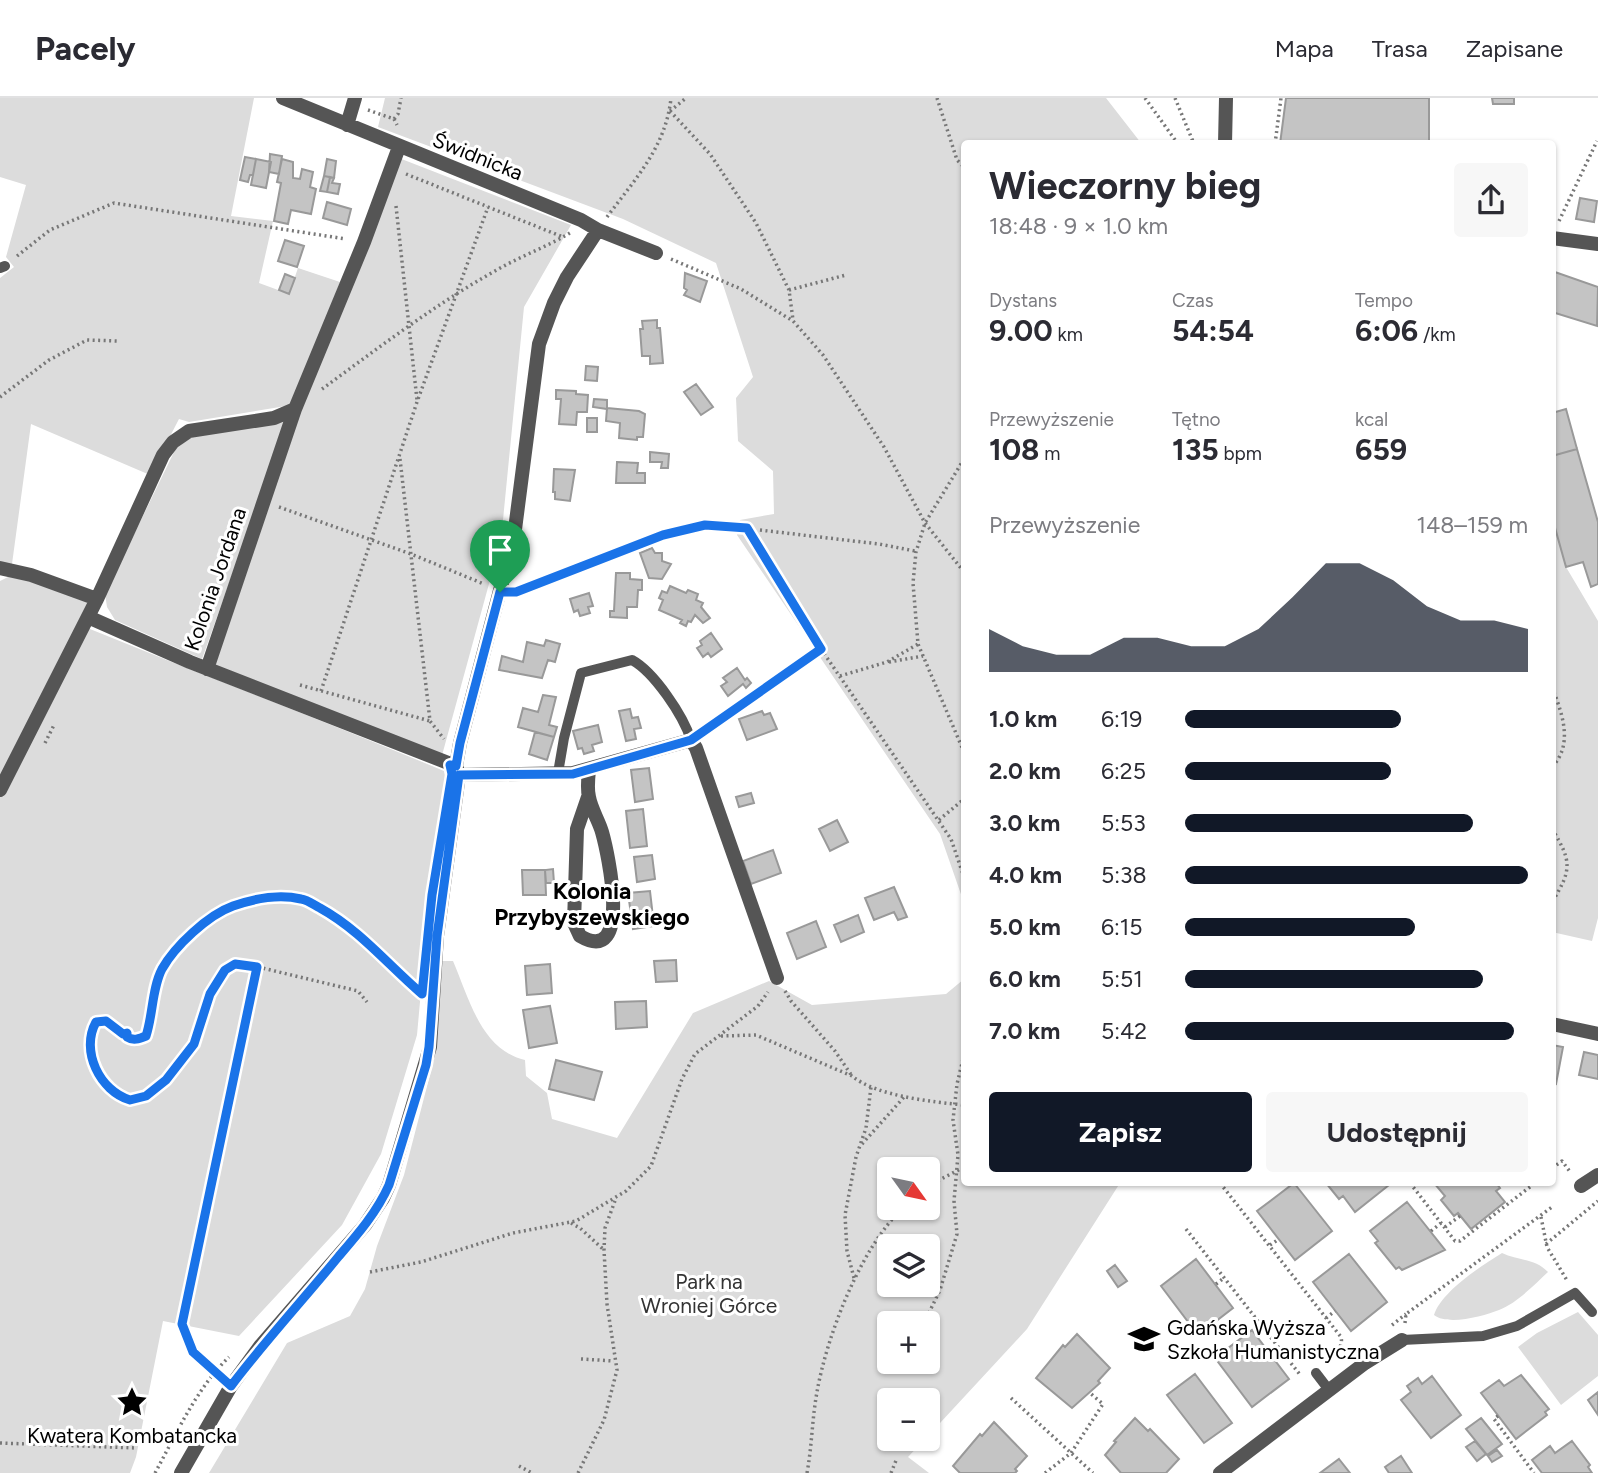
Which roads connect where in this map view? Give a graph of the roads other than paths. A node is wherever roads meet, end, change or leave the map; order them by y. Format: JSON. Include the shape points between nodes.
{"nodes":[{"id":1,"x":283,"y":98,"type":"edge"},
{"id":2,"x":355,"y":98,"type":"edge"},
{"id":3,"x":1226,"y":98,"type":"edge"},
{"id":4,"x":347,"y":125,"type":"junction"},
{"id":5,"x":1225,"y":140,"type":"edge"},
{"id":6,"x":399,"y":147,"type":"junction"},
{"id":7,"x":598,"y":230,"type":"junction"},
{"id":8,"x":1556,"y":239,"type":"edge"},
{"id":9,"x":1598,"y":244,"type":"edge"},
{"id":10,"x":656,"y":253,"type":"road end"},
{"id":11,"x":295,"y":409,"type":"junction"},
{"id":12,"x":747,"y":528,"type":"road end"},
{"id":13,"x":0,"y":568,"type":"edge"},
{"id":14,"x":500,"y":592,"type":"junction"},
{"id":15,"x":97,"y":599,"type":"junction"},
{"id":16,"x":88,"y":617,"type":"junction"},
{"id":17,"x":207,"y":669,"type":"junction"},
{"id":18,"x":691,"y":740,"type":"junction"},
{"id":19,"x":589,"y":770,"type":"junction"},
{"id":20,"x":458,"y":771,"type":"junction"},
{"id":21,"x":558,"y":774,"type":"junction"},
{"id":22,"x":0,"y":790,"type":"edge"},
{"id":23,"x":588,"y":797,"type":"junction"},
{"id":24,"x":777,"y":978,"type":"road end"},
{"id":25,"x":1556,"y":1025,"type":"edge"},
{"id":26,"x":1598,"y":1034,"type":"edge"},
{"id":27,"x":1598,"y":1175,"type":"edge"},
{"id":28,"x":1577,"y":1181,"type":"road end"},
{"id":29,"x":1592,"y":1312,"type":"dead end"},
{"id":30,"x":1402,"y":1340,"type":"joint"},
{"id":31,"x":1316,"y":1373,"type":"dead end"},
{"id":32,"x":1329,"y":1390,"type":"junction"},
{"id":33,"x":181,"y":1473,"type":"edge"},
{"id":34,"x":1220,"y":1473,"type":"edge"}],
"edges":[{"from":1,"to":4,"type":"street","name":"Świdnicka"},
{"from":2,"to":4,"type":"street"},
{"from":3,"to":5,"type":"street"},
{"from":4,"to":6,"type":"street","name":"Świdnicka"},
{"from":6,"to":7,"type":"street","name":"Świdnicka"},
{"from":6,"to":11,"type":"street","name":"Kolonia Jordana"},
{"from":7,"to":10,"type":"street","name":"Świdnicka"},
{"from":7,"to":14,"type":"street","via":[[567,277],[539,344],[514,537]]},
{"from":8,"to":9,"type":"street"},
{"from":11,"to":15,"type":"street","via":[[274,418],[189,431],[173,442]]},
{"from":11,"to":17,"type":"street","name":"Kolonia Jordana"},
{"from":12,"to":14,"type":"lane","via":[[705,525],[663,535],[516,592]]},
{"from":13,"to":15,"type":"street"},
{"from":14,"to":20,"type":"street","via":[[460,743]]},
{"from":15,"to":16,"type":"street"},
{"from":16,"to":17,"type":"street"},
{"from":16,"to":22,"type":"street"},
{"from":17,"to":20,"type":"street","name":"Kolonia Jordana"},
{"from":18,"to":19,"type":"street"},
{"from":18,"to":21,"type":"lane","via":[[644,667],[632,660],[619,663],[581,673]]},
{"from":18,"to":24,"type":"street"},
{"from":19,"to":21,"type":"street"},
{"from":19,"to":23,"type":"street"},
{"from":20,"to":21,"type":"street"},
{"from":20,"to":33,"type":"street","via":[[437,936],[429,1047],[389,1185],[365,1225],[231,1386]]},
{"from":23,"to":23,"type":"street","via":[[577,828],[574,923],[580,936],[594,942],[612,929],[613,909],[602,832]]},
{"from":25,"to":26,"type":"street"},
{"from":27,"to":28,"type":"street"},
{"from":29,"to":30,"type":"lane","via":[[1575,1293],[1517,1326],[1483,1336]]},
{"from":30,"to":32,"type":"street"},
{"from":31,"to":32,"type":"lane"},
{"from":32,"to":34,"type":"street"}]}
